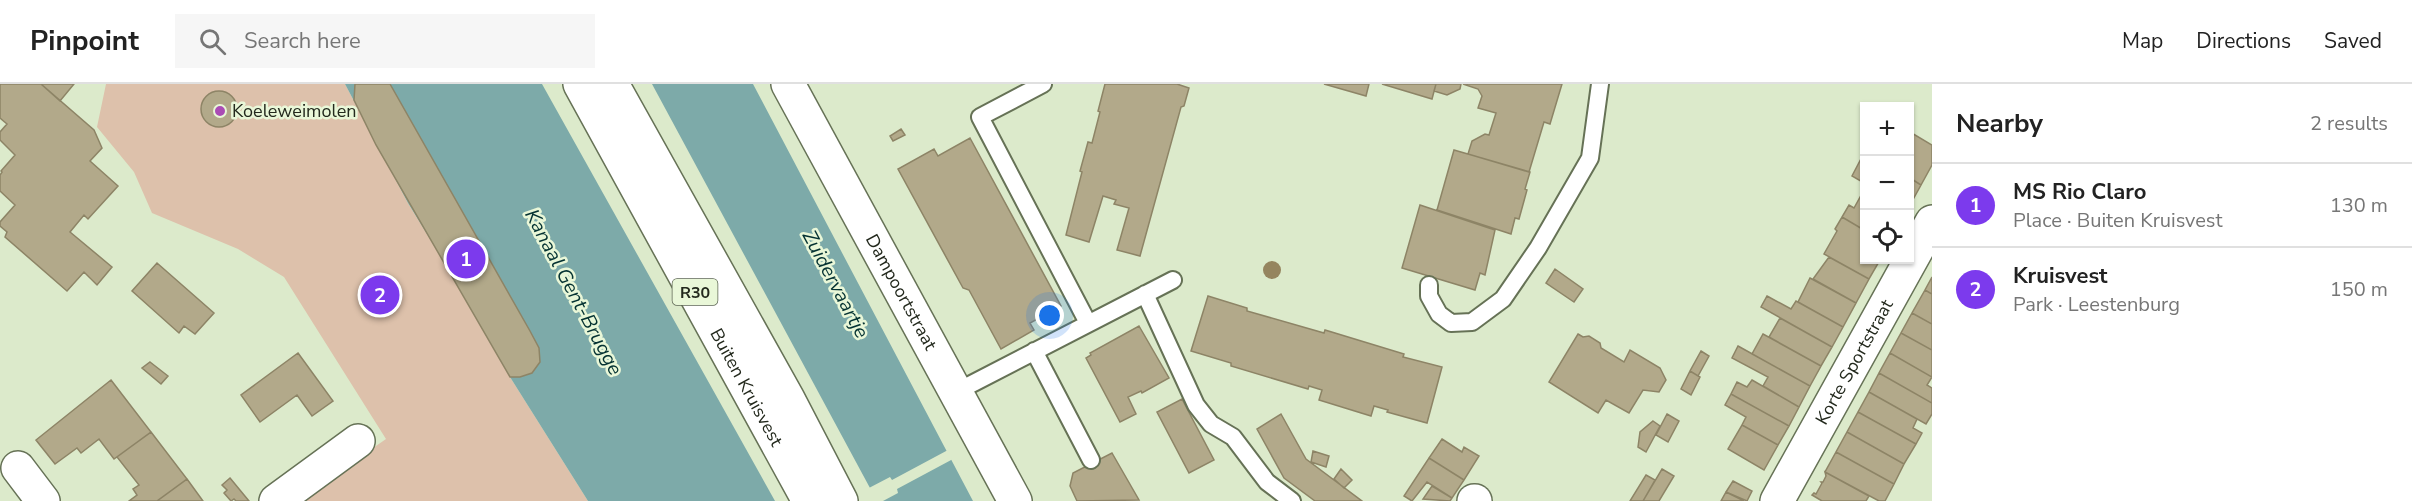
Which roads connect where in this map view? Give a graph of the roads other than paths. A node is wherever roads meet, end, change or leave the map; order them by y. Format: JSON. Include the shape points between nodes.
{"nodes":[{"id":1,"x":580,"y":84,"type":"edge"},
{"id":2,"x":612,"y":84,"type":"edge"},
{"id":3,"x":788,"y":84,"type":"edge"},
{"id":4,"x":1043,"y":84,"type":"edge"},
{"id":5,"x":1600,"y":84,"type":"edge"},
{"id":6,"x":1932,"y":222,"type":"edge"},
{"id":7,"x":1173,"y":280,"type":"dead end"},
{"id":8,"x":1429,"y":285,"type":"dead end"},
{"id":9,"x":1145,"y":294,"type":"junction"},
{"id":10,"x":1088,"y":323,"type":"junction"},
{"id":11,"x":1034,"y":351,"type":"junction"},
{"id":12,"x":956,"y":392,"type":"junction"},
{"id":13,"x":358,"y":441,"type":"dead end"},
{"id":14,"x":1091,"y":460,"type":"dead end"},
{"id":15,"x":18,"y":468,"type":"dead end"},
{"id":16,"x":43,"y":501,"type":"edge"},
{"id":17,"x":276,"y":501,"type":"edge"},
{"id":18,"x":809,"y":501,"type":"edge"},
{"id":19,"x":841,"y":501,"type":"edge"},
{"id":20,"x":1015,"y":501,"type":"edge"},
{"id":21,"x":1292,"y":501,"type":"edge"},
{"id":22,"x":1777,"y":501,"type":"edge"}],
"edges":[{"from":1,"to":18,"type":"main road","name":"Buiten Kruisvest","number":"R30"},
{"from":2,"to":19,"type":"main road","name":"Buiten Kruisvest","number":"R30"},
{"from":3,"to":12,"type":"main road","name":"Dampoortstraat"},
{"from":4,"to":10,"type":"lane","via":[[980,117]]},
{"from":5,"to":8,"type":"lane","via":[[1590,158],[1538,248],[1503,299],[1472,322],[1451,323],[1439,314],[1429,296]]},
{"from":6,"to":22,"type":"main road","name":"Korte Sportstraat"},
{"from":7,"to":9,"type":"lane"},
{"from":9,"to":10,"type":"lane"},
{"from":9,"to":21,"type":"lane","via":[[1196,405],[1211,424],[1233,437],[1267,482]]},
{"from":10,"to":11,"type":"lane"},
{"from":11,"to":12,"type":"lane"},
{"from":11,"to":14,"type":"lane"},
{"from":12,"to":20,"type":"main road","name":"Dampoortstraat"},
{"from":13,"to":17,"type":"main road"},
{"from":15,"to":16,"type":"main road"}]}
